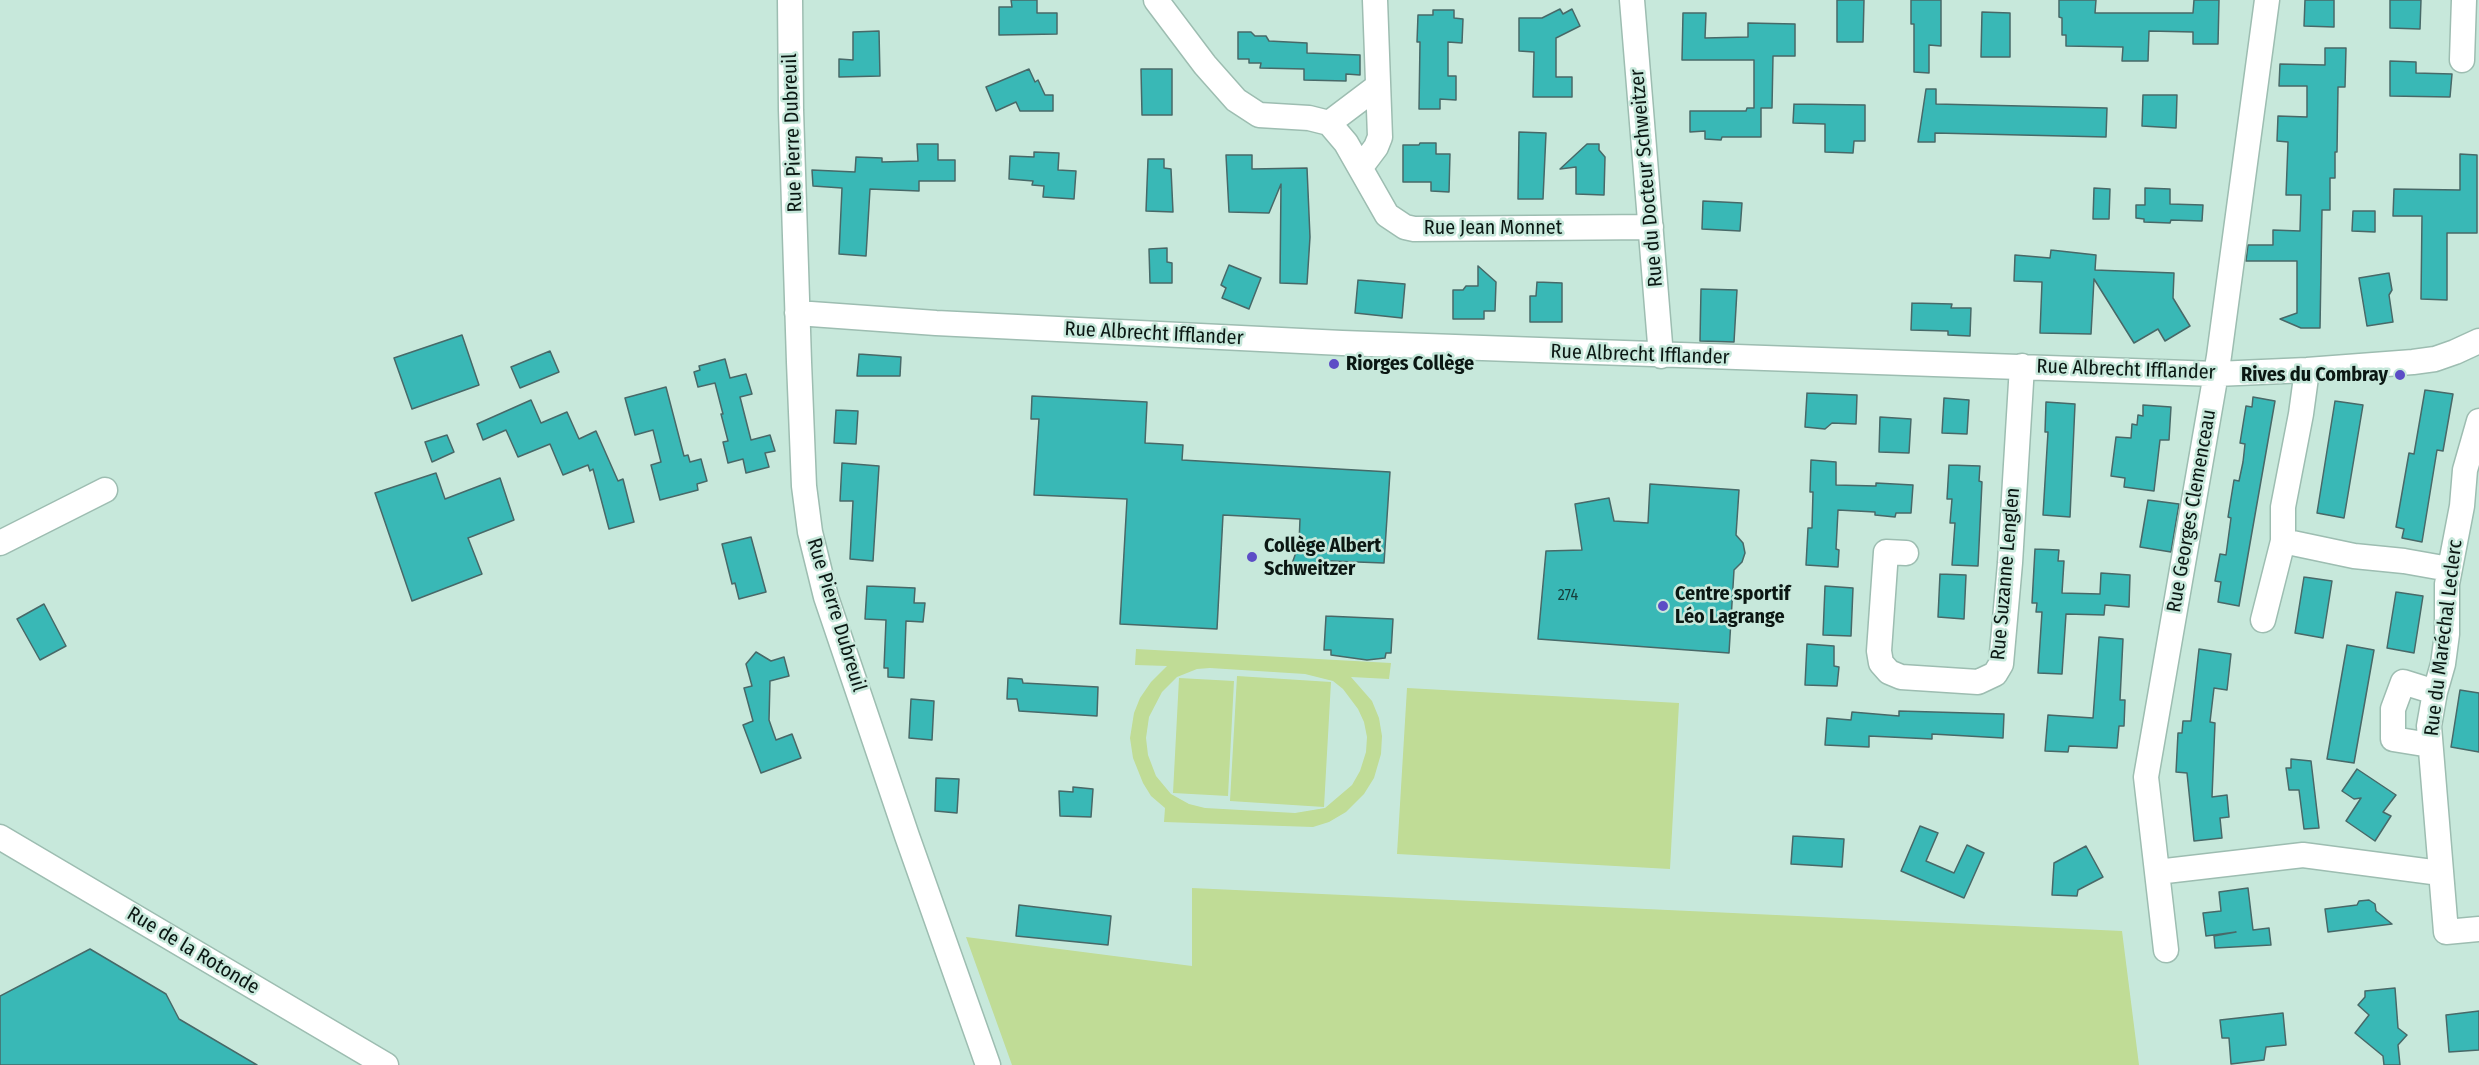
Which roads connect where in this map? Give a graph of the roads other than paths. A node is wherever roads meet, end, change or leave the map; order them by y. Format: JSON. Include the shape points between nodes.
{"nodes":[{"id":1,"x":790,"y":0,"type":"edge"},
{"id":2,"x":1156,"y":0,"type":"edge"},
{"id":3,"x":1375,"y":0,"type":"edge"},
{"id":4,"x":1632,"y":0,"type":"edge"},
{"id":5,"x":2267,"y":0,"type":"edge"},
{"id":6,"x":2464,"y":0,"type":"edge"},
{"id":7,"x":2471,"y":38,"type":"edge"},
{"id":8,"x":2462,"y":60,"type":"dead end"},
{"id":9,"x":1378,"y":86,"type":"junction"},
{"id":10,"x":1329,"y":123,"type":"junction"},
{"id":11,"x":1361,"y":167,"type":"junction"},
{"id":12,"x":1651,"y":227,"type":"junction"},
{"id":13,"x":797,"y":313,"type":"junction"},
{"id":14,"x":2477,"y":347,"type":"edge"},
{"id":15,"x":1661,"y":356,"type":"junction"},
{"id":16,"x":2022,"y":366,"type":"junction"},
{"id":17,"x":2307,"y":370,"type":"junction"},
{"id":18,"x":2216,"y":374,"type":"junction"},
{"id":19,"x":2479,"y":421,"type":"edge"},
{"id":20,"x":105,"y":490,"type":"dead end"},
{"id":21,"x":2283,"y":541,"type":"junction"},
{"id":22,"x":0,"y":543,"type":"edge"},
{"id":23,"x":1905,"y":553,"type":"dead end"},
{"id":24,"x":2449,"y":569,"type":"junction"},
{"id":25,"x":2263,"y":620,"type":"dead end"},
{"id":26,"x":2435,"y":692,"type":"junction"},
{"id":27,"x":2430,"y":746,"type":"junction"},
{"id":28,"x":0,"y":837,"type":"edge"},
{"id":29,"x":2157,"y":872,"type":"junction"},
{"id":30,"x":2440,"y":873,"type":"junction"},
{"id":31,"x":2479,"y":929,"type":"edge"},
{"id":32,"x":2166,"y":950,"type":"dead end"},
{"id":33,"x":386,"y":1065,"type":"edge"},
{"id":34,"x":988,"y":1065,"type":"edge"}],
"edges":[{"from":1,"to":13,"type":"street","name":"Rue Pierre Dubreuil"},
{"from":2,"to":10,"type":"street","via":[[1236,100],[1259,115]]},
{"from":3,"to":9,"type":"street"},
{"from":4,"to":12,"type":"street","name":"Rue du Docteur Schweitzer"},
{"from":5,"to":18,"type":"street","name":"Rue Georges Clemenceau"},
{"from":6,"to":7,"type":"street"},
{"from":7,"to":8,"type":"street"},
{"from":9,"to":10,"type":"street"},
{"from":9,"to":11,"type":"street","via":[[1380,137]]},
{"from":10,"to":11,"type":"street","name":"Rue Jean Monnet"},
{"from":11,"to":12,"type":"street","name":"Rue Jean Monnet","via":[[1387,215],[1414,229]]},
{"from":12,"to":15,"type":"street","name":"Rue du Docteur Schweitzer"},
{"from":13,"to":15,"type":"street","name":"Rue Albrecht Ifflander","via":[[1001,327]]},
{"from":13,"to":34,"type":"street","name":"Rue Pierre Dubreuil","via":[[804,486],[820,577]]},
{"from":14,"to":17,"type":"street","name":"Rue Albrecht Ifflander","via":[[2435,359]]},
{"from":15,"to":16,"type":"street","name":"Rue Albrecht Ifflander"},
{"from":16,"to":18,"type":"street","name":"Rue Albrecht Ifflander"},
{"from":16,"to":23,"type":"street","name":"Rue Suzanne Lenglen","via":[[2010,563],[2001,664],[1995,674],[1978,682],[1901,677],[1881,663],[1886,552]]},
{"from":17,"to":18,"type":"street","name":"Rue Albrecht Ifflander"},
{"from":17,"to":21,"type":"street","via":[[2283,507]]},
{"from":18,"to":29,"type":"street","name":"Rue Georges Clemenceau","via":[[2146,777]]},
{"from":19,"to":24,"type":"street","name":"Rue du Maréchal Leclerc","via":[[2465,470]]},
{"from":20,"to":22,"type":"street"},
{"from":21,"to":24,"type":"street"},
{"from":21,"to":25,"type":"street"},
{"from":24,"to":26,"type":"street","name":"Rue du Maréchal Leclerc","via":[[2446,644]]},
{"from":26,"to":27,"type":"street","name":"Rue du Maréchal Leclerc"},
{"from":26,"to":27,"type":"street","via":[[2403,682],[2393,709],[2393,739]]},
{"from":27,"to":30,"type":"street","name":"Rue du Maréchal Leclerc"},
{"from":28,"to":33,"type":"street","name":"Rue de la Rotonde"},
{"from":29,"to":30,"type":"street","via":[[2303,855]]},
{"from":29,"to":32,"type":"street","name":"Rue Georges Clemenceau"},
{"from":30,"to":31,"type":"street","name":"Rue du Maréchal Leclerc","via":[[2446,932]]}]}
